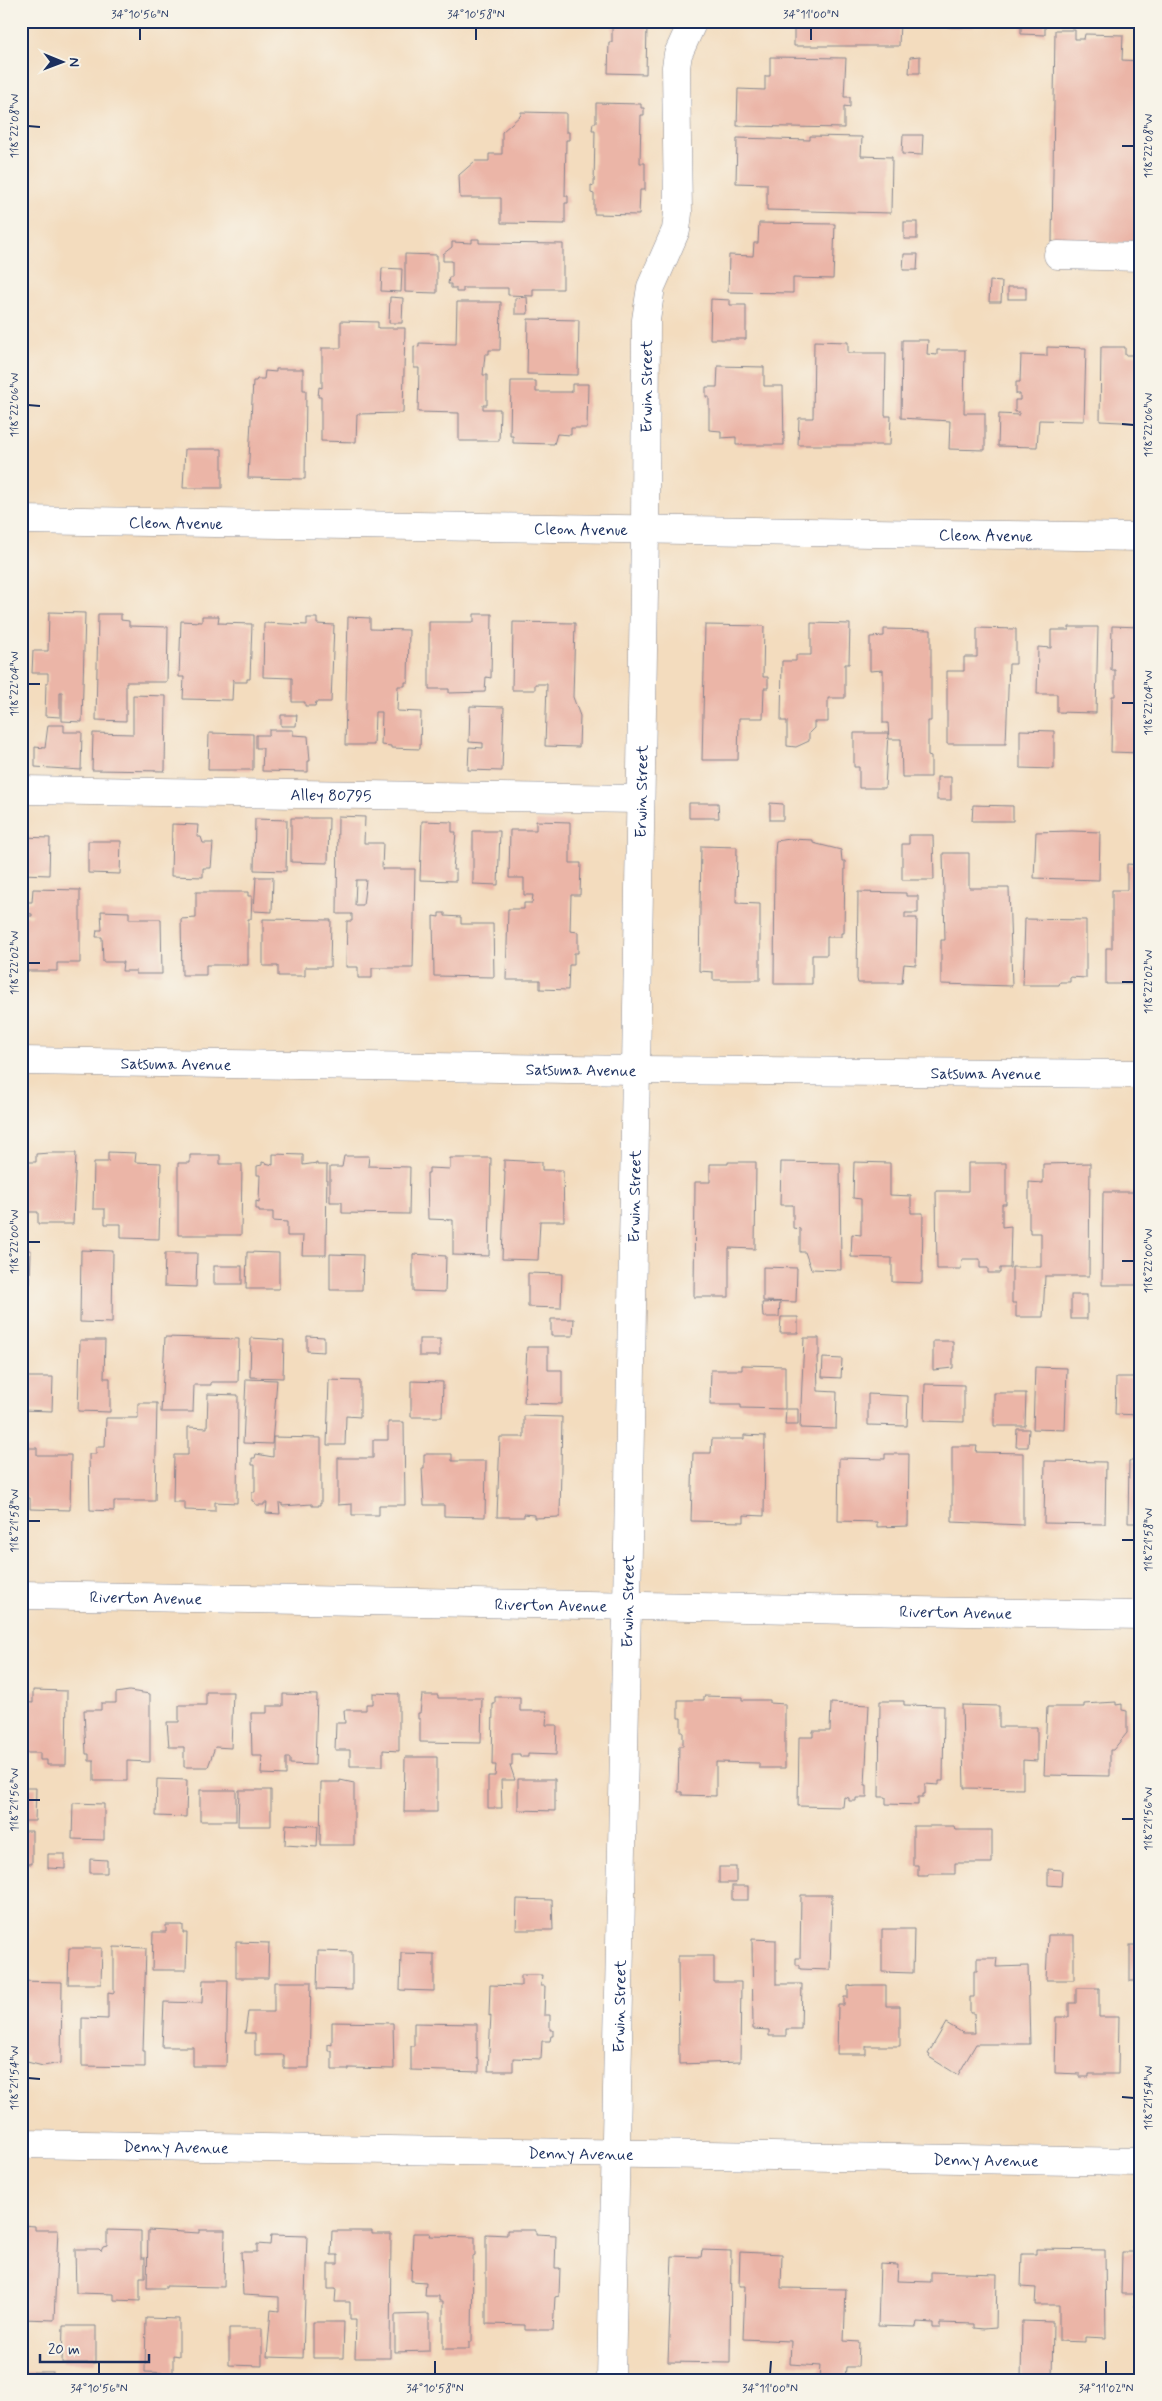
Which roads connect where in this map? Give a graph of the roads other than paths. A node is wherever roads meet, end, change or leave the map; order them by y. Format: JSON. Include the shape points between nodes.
{"nodes":[{"id":1,"x":693,"y":21,"type":"edge"},
{"id":2,"x":1058,"y":255,"type":"dead end"},
{"id":3,"x":1141,"y":257,"type":"edge"},
{"id":4,"x":21,"y":520,"type":"edge"},
{"id":5,"x":645,"y":531,"type":"junction"},
{"id":6,"x":1141,"y":537,"type":"edge"},
{"id":7,"x":21,"y":790,"type":"edge"},
{"id":8,"x":640,"y":799,"type":"junction"},
{"id":9,"x":21,"y":1061,"type":"edge"},
{"id":10,"x":635,"y":1070,"type":"junction"},
{"id":11,"x":1141,"y":1074,"type":"edge"},
{"id":12,"x":21,"y":1595,"type":"edge"},
{"id":13,"x":627,"y":1606,"type":"junction"},
{"id":14,"x":1141,"y":1616,"type":"edge"},
{"id":15,"x":21,"y":2144,"type":"edge"},
{"id":16,"x":616,"y":2153,"type":"junction"},
{"id":17,"x":1141,"y":2162,"type":"edge"},
{"id":18,"x":611,"y":2380,"type":"edge"}],
"edges":[{"from":1,"to":5,"type":"street","name":"Erwin Street","via":[[678,54],[676,68],[676,230],[651,287],[646,320]]},
{"from":2,"to":3,"type":"street"},
{"from":4,"to":5,"type":"street","name":"Cleon Avenue"},
{"from":5,"to":6,"type":"street","name":"Cleon Avenue"},
{"from":5,"to":8,"type":"street","name":"Erwin Street"},
{"from":7,"to":8,"type":"street","name":"Alley 80795"},
{"from":8,"to":10,"type":"street","name":"Erwin Street"},
{"from":9,"to":10,"type":"street","name":"Satsuma Avenue"},
{"from":10,"to":11,"type":"street","name":"Satsuma Avenue"},
{"from":10,"to":13,"type":"street","name":"Erwin Street"},
{"from":12,"to":13,"type":"street","name":"Riverton Avenue"},
{"from":13,"to":14,"type":"street","name":"Riverton Avenue"},
{"from":13,"to":16,"type":"street","name":"Erwin Street"},
{"from":15,"to":16,"type":"street","name":"Denny Avenue"},
{"from":16,"to":17,"type":"street","name":"Denny Avenue"},
{"from":16,"to":18,"type":"street","name":"Erwin Street"}]}
